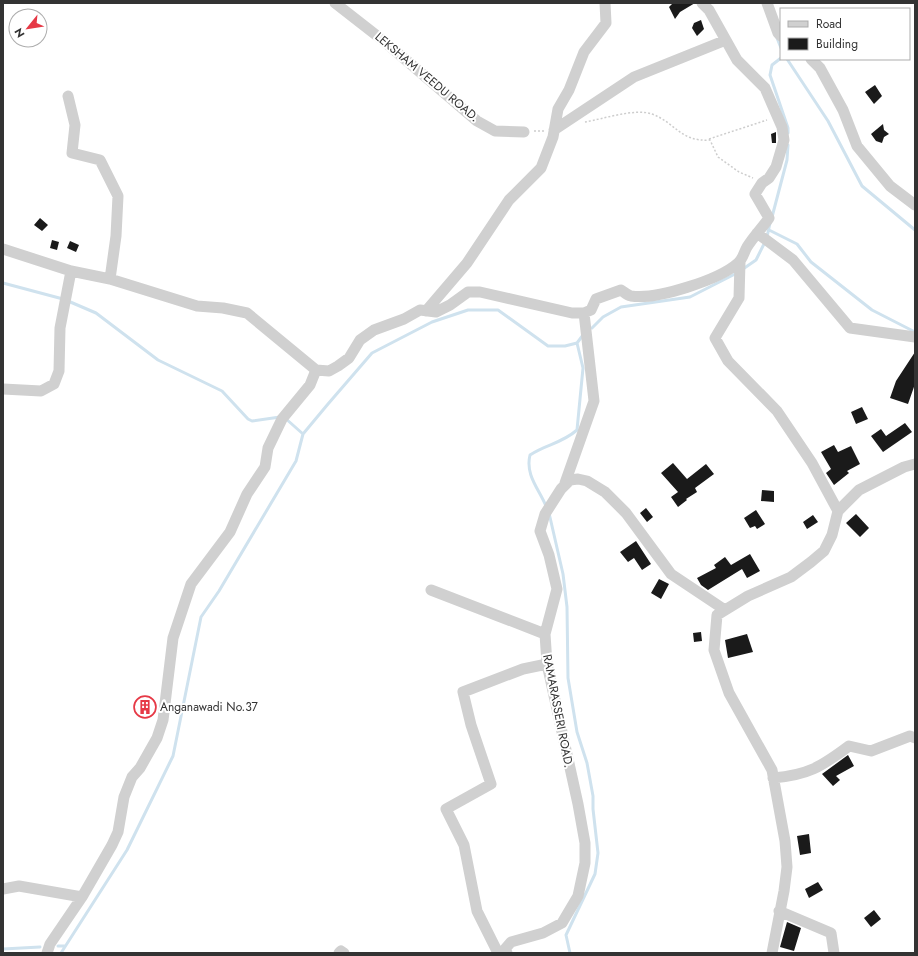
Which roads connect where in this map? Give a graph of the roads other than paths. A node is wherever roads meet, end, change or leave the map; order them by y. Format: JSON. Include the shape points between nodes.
{"nodes":[{"id":1,"x":335,"y":3,"type":"edge"},
{"id":2,"x":605,"y":3,"type":"edge"},
{"id":3,"x":702,"y":3,"type":"edge"},
{"id":4,"x":767,"y":3,"type":"edge"},
{"id":5,"x":780,"y":35,"type":"edge"},
{"id":6,"x":726,"y":40,"type":"junction"},
{"id":7,"x":812,"y":60,"type":"edge"},
{"id":8,"x":68,"y":96,"type":"dead end"},
{"id":9,"x":554,"y":130,"type":"junction"},
{"id":10,"x":524,"y":132,"type":"road end"},
{"id":11,"x":915,"y":205,"type":"edge"},
{"id":12,"x":757,"y":233,"type":"junction"},
{"id":13,"x":3,"y":249,"type":"edge"},
{"id":14,"x":740,"y":262,"type":"junction"},
{"id":15,"x":71,"y":271,"type":"junction"},
{"id":16,"x":110,"y":279,"type":"junction"},
{"id":17,"x":426,"y":311,"type":"junction"},
{"id":18,"x":584,"y":313,"type":"junction"},
{"id":19,"x":915,"y":337,"type":"edge"},
{"id":20,"x":316,"y":370,"type":"junction"},
{"id":21,"x":3,"y":389,"type":"edge"},
{"id":22,"x":915,"y":464,"type":"edge"},
{"id":23,"x":565,"y":484,"type":"junction"},
{"id":24,"x":838,"y":511,"type":"junction"},
{"id":25,"x":431,"y":590,"type":"dead end"},
{"id":26,"x":725,"y":610,"type":"junction"},
{"id":27,"x":545,"y":634,"type":"junction"},
{"id":28,"x":547,"y":664,"type":"junction"},
{"id":29,"x":915,"y":738,"type":"edge"},
{"id":30,"x":773,"y":778,"type":"junction"},
{"id":31,"x":3,"y":889,"type":"edge"},
{"id":32,"x":82,"y":897,"type":"junction"},
{"id":33,"x":779,"y":911,"type":"junction"},
{"id":34,"x":48,"y":949,"type":"edge"},
{"id":35,"x":339,"y":953,"type":"edge"},
{"id":36,"x":344,"y":953,"type":"edge"},
{"id":37,"x":498,"y":953,"type":"edge"},
{"id":38,"x":507,"y":953,"type":"edge"},
{"id":39,"x":772,"y":953,"type":"edge"},
{"id":40,"x":834,"y":953,"type":"edge"}],
"edges":[{"from":1,"to":10,"type":"street","name":"LEKSHAM VEEDU ROAD.","via":[[477,121],[495,131]]},
{"from":2,"to":9,"type":"street","via":[[606,23],[584,52],[569,90],[558,109]]},
{"from":3,"to":6,"type":"street","via":[[709,10]]},
{"from":4,"to":5,"type":"street"},
{"from":6,"to":9,"type":"street","via":[[634,77]]},
{"from":6,"to":12,"type":"street","via":[[737,60],[765,88],[778,116],[784,140],[776,167],[755,194],[769,218]]},
{"from":7,"to":11,"type":"street","via":[[820,68],[843,110],[857,146],[890,186]]},
{"from":8,"to":16,"type":"street","via":[[75,125],[72,153],[100,160],[118,196]]},
{"from":9,"to":17,"type":"street","via":[[541,168],[509,200],[467,263]]},
{"from":12,"to":14,"type":"street"},
{"from":12,"to":19,"type":"street","via":[[793,260],[850,328]]},
{"from":13,"to":15,"type":"street"},
{"from":14,"to":18,"type":"street","via":[[727,271],[678,291],[629,296],[621,290],[602,295],[596,298],[591,310]]},
{"from":14,"to":24,"type":"street","via":[[739,298],[714,338],[728,361],[777,411],[812,464]]},
{"from":15,"to":16,"type":"street"},
{"from":15,"to":21,"type":"street","via":[[60,328],[59,371],[54,384],[41,391]]},
{"from":16,"to":20,"type":"street","via":[[197,306],[247,313]]},
{"from":17,"to":18,"type":"street","via":[[436,312],[468,292],[480,292],[558,310]]},
{"from":17,"to":20,"type":"street","via":[[420,310],[374,330],[360,340],[349,358],[329,371]]},
{"from":18,"to":23,"type":"street","name":"RAMARASSERI ROAD.","via":[[594,401]]},
{"from":20,"to":32,"type":"street","via":[[310,385],[283,416],[268,448],[265,467],[247,494],[230,532],[193,582],[173,638],[163,720],[157,738],[132,777],[124,798],[118,832]]},
{"from":22,"to":24,"type":"street","via":[[859,490]]},
{"from":23,"to":26,"type":"street","via":[[574,479],[582,479],[604,492],[626,513],[671,574]]},
{"from":23,"to":27,"type":"street","name":"RAMARASSERI ROAD.","via":[[545,514],[540,531],[557,589]]},
{"from":24,"to":26,"type":"street","via":[[832,535],[824,551],[791,577],[748,596]]},
{"from":25,"to":27,"type":"street"},
{"from":26,"to":30,"type":"street","via":[[718,615],[714,650],[729,693],[772,770]]},
{"from":27,"to":28,"type":"street","name":"RAMARASSERI ROAD."},
{"from":28,"to":37,"type":"street","via":[[523,669],[463,692],[491,784],[446,809],[464,845],[477,911]]},
{"from":28,"to":38,"type":"street","name":"RAMARASSERI ROAD.","via":[[578,804],[585,843],[585,862],[578,896],[562,923],[543,933],[511,942],[505,949]]},
{"from":29,"to":30,"type":"street","via":[[910,736],[871,751],[849,746],[824,765],[796,776]]},
{"from":30,"to":33,"type":"street","via":[[785,841],[787,867]]},
{"from":31,"to":32,"type":"street","via":[[19,886]]},
{"from":32,"to":34,"type":"street"},
{"from":33,"to":39,"type":"street"},
{"from":33,"to":40,"type":"street","via":[[831,933]]},
{"from":35,"to":36,"type":"street"}]}
